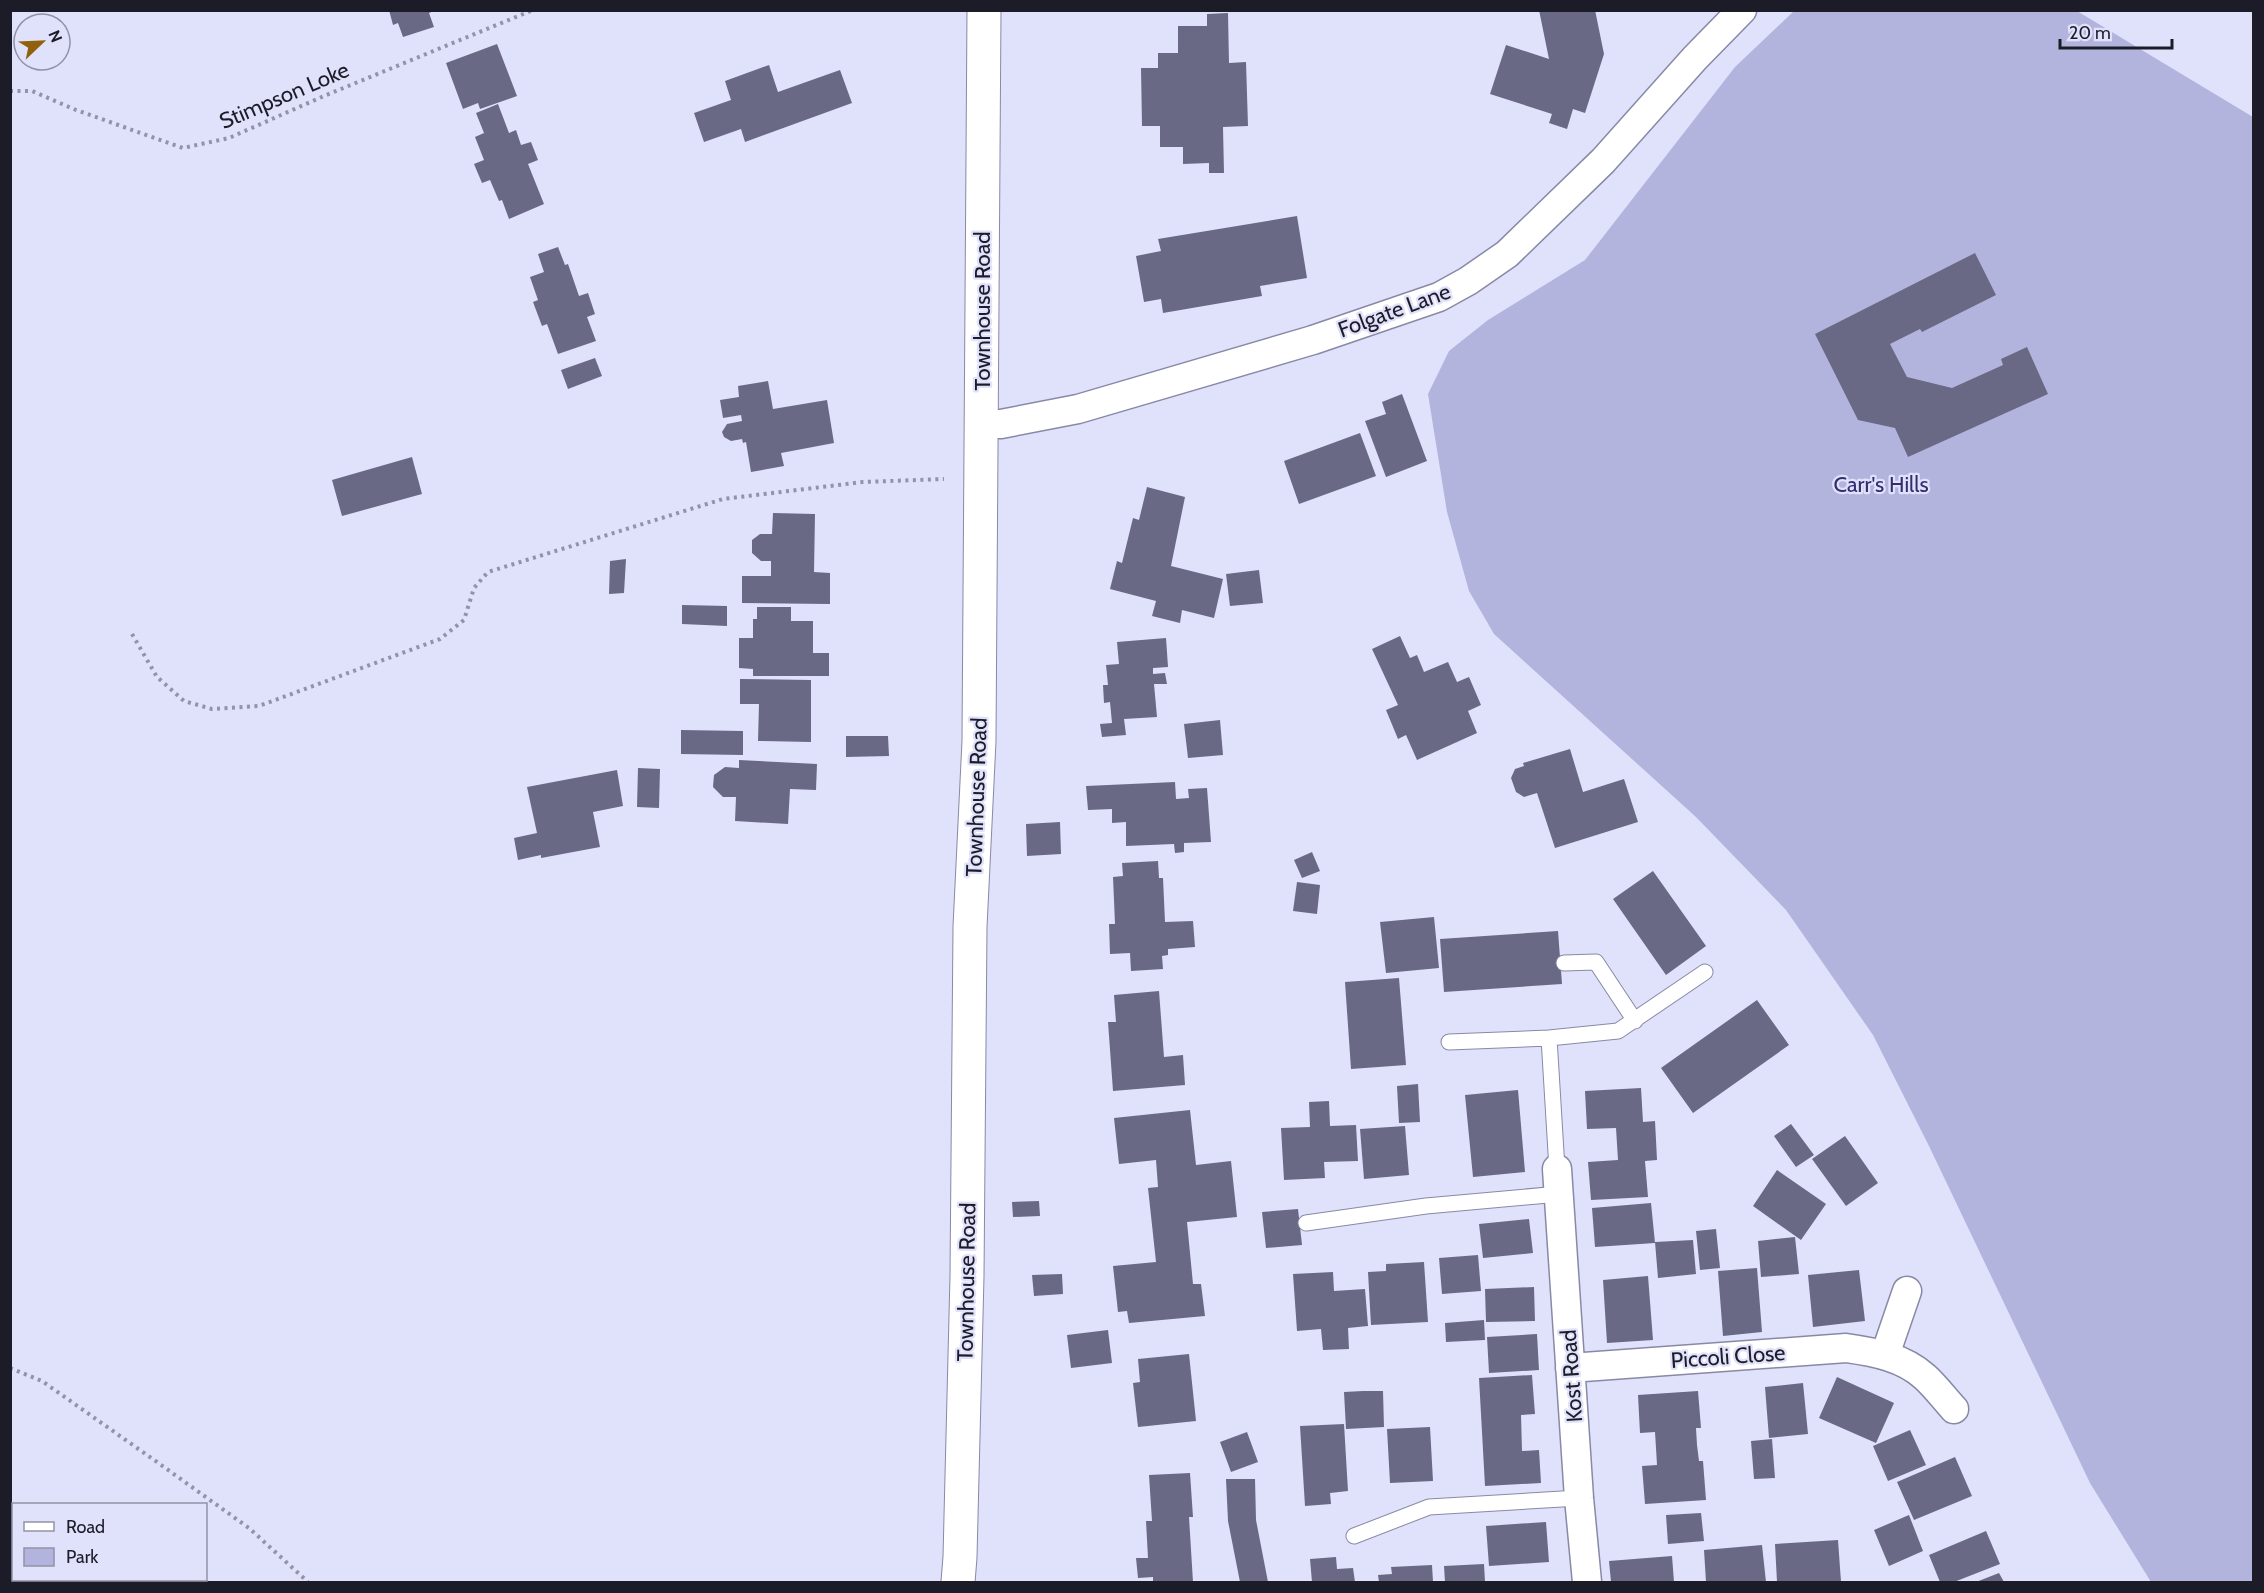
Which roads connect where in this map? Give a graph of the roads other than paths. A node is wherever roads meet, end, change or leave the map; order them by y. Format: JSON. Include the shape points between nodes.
{"nodes":[{"id":1,"x":984,"y":10,"type":"edge"},
{"id":2,"x":1742,"y":10,"type":"edge"},
{"id":3,"x":981,"y":424,"type":"junction"},
{"id":4,"x":1564,"y":963,"type":"dead end"},
{"id":5,"x":1705,"y":972,"type":"dead end"},
{"id":6,"x":1635,"y":1021,"type":"junction"},
{"id":7,"x":1549,"y":1038,"type":"junction"},
{"id":8,"x":1449,"y":1042,"type":"dead end"},
{"id":9,"x":1558,"y":1182,"type":"junction"},
{"id":10,"x":1306,"y":1223,"type":"dead end"},
{"id":11,"x":1907,"y":1291,"type":"dead end"},
{"id":12,"x":1885,"y":1355,"type":"junction"},
{"id":13,"x":1570,"y":1368,"type":"junction"},
{"id":14,"x":1954,"y":1409,"type":"dead end"},
{"id":15,"x":1579,"y":1498,"type":"junction"},
{"id":16,"x":1354,"y":1536,"type":"dead end"},
{"id":17,"x":958,"y":1582,"type":"edge"},
{"id":18,"x":1587,"y":1582,"type":"edge"}],
"edges":[{"from":1,"to":3,"type":"street","name":"Townhouse Road"},
{"from":2,"to":3,"type":"street","name":"Folgate Lane","via":[[1603,161],[1507,254],[1439,297],[1313,340],[1078,409],[1001,424]]},
{"from":3,"to":17,"type":"street","name":"Townhouse Road","via":[[979,741],[970,927],[967,1276]]},
{"from":4,"to":6,"type":"lane","via":[[1596,962]]},
{"from":5,"to":6,"type":"lane"},
{"from":6,"to":7,"type":"lane","via":[[1618,1031]]},
{"from":7,"to":8,"type":"lane"},
{"from":7,"to":9,"type":"lane"},
{"from":9,"to":10,"type":"lane"},
{"from":9,"to":13,"type":"street","name":"Kost Road"},
{"from":11,"to":12,"type":"street"},
{"from":12,"to":13,"type":"street","name":"Piccoli Close","via":[[1846,1348]]},
{"from":12,"to":14,"type":"street","name":"Piccoli Close","via":[[1924,1376]]},
{"from":13,"to":15,"type":"street","name":"Kost Road"},
{"from":15,"to":16,"type":"lane","via":[[1429,1507]]},
{"from":15,"to":18,"type":"street","name":"Kost Road"}]}
